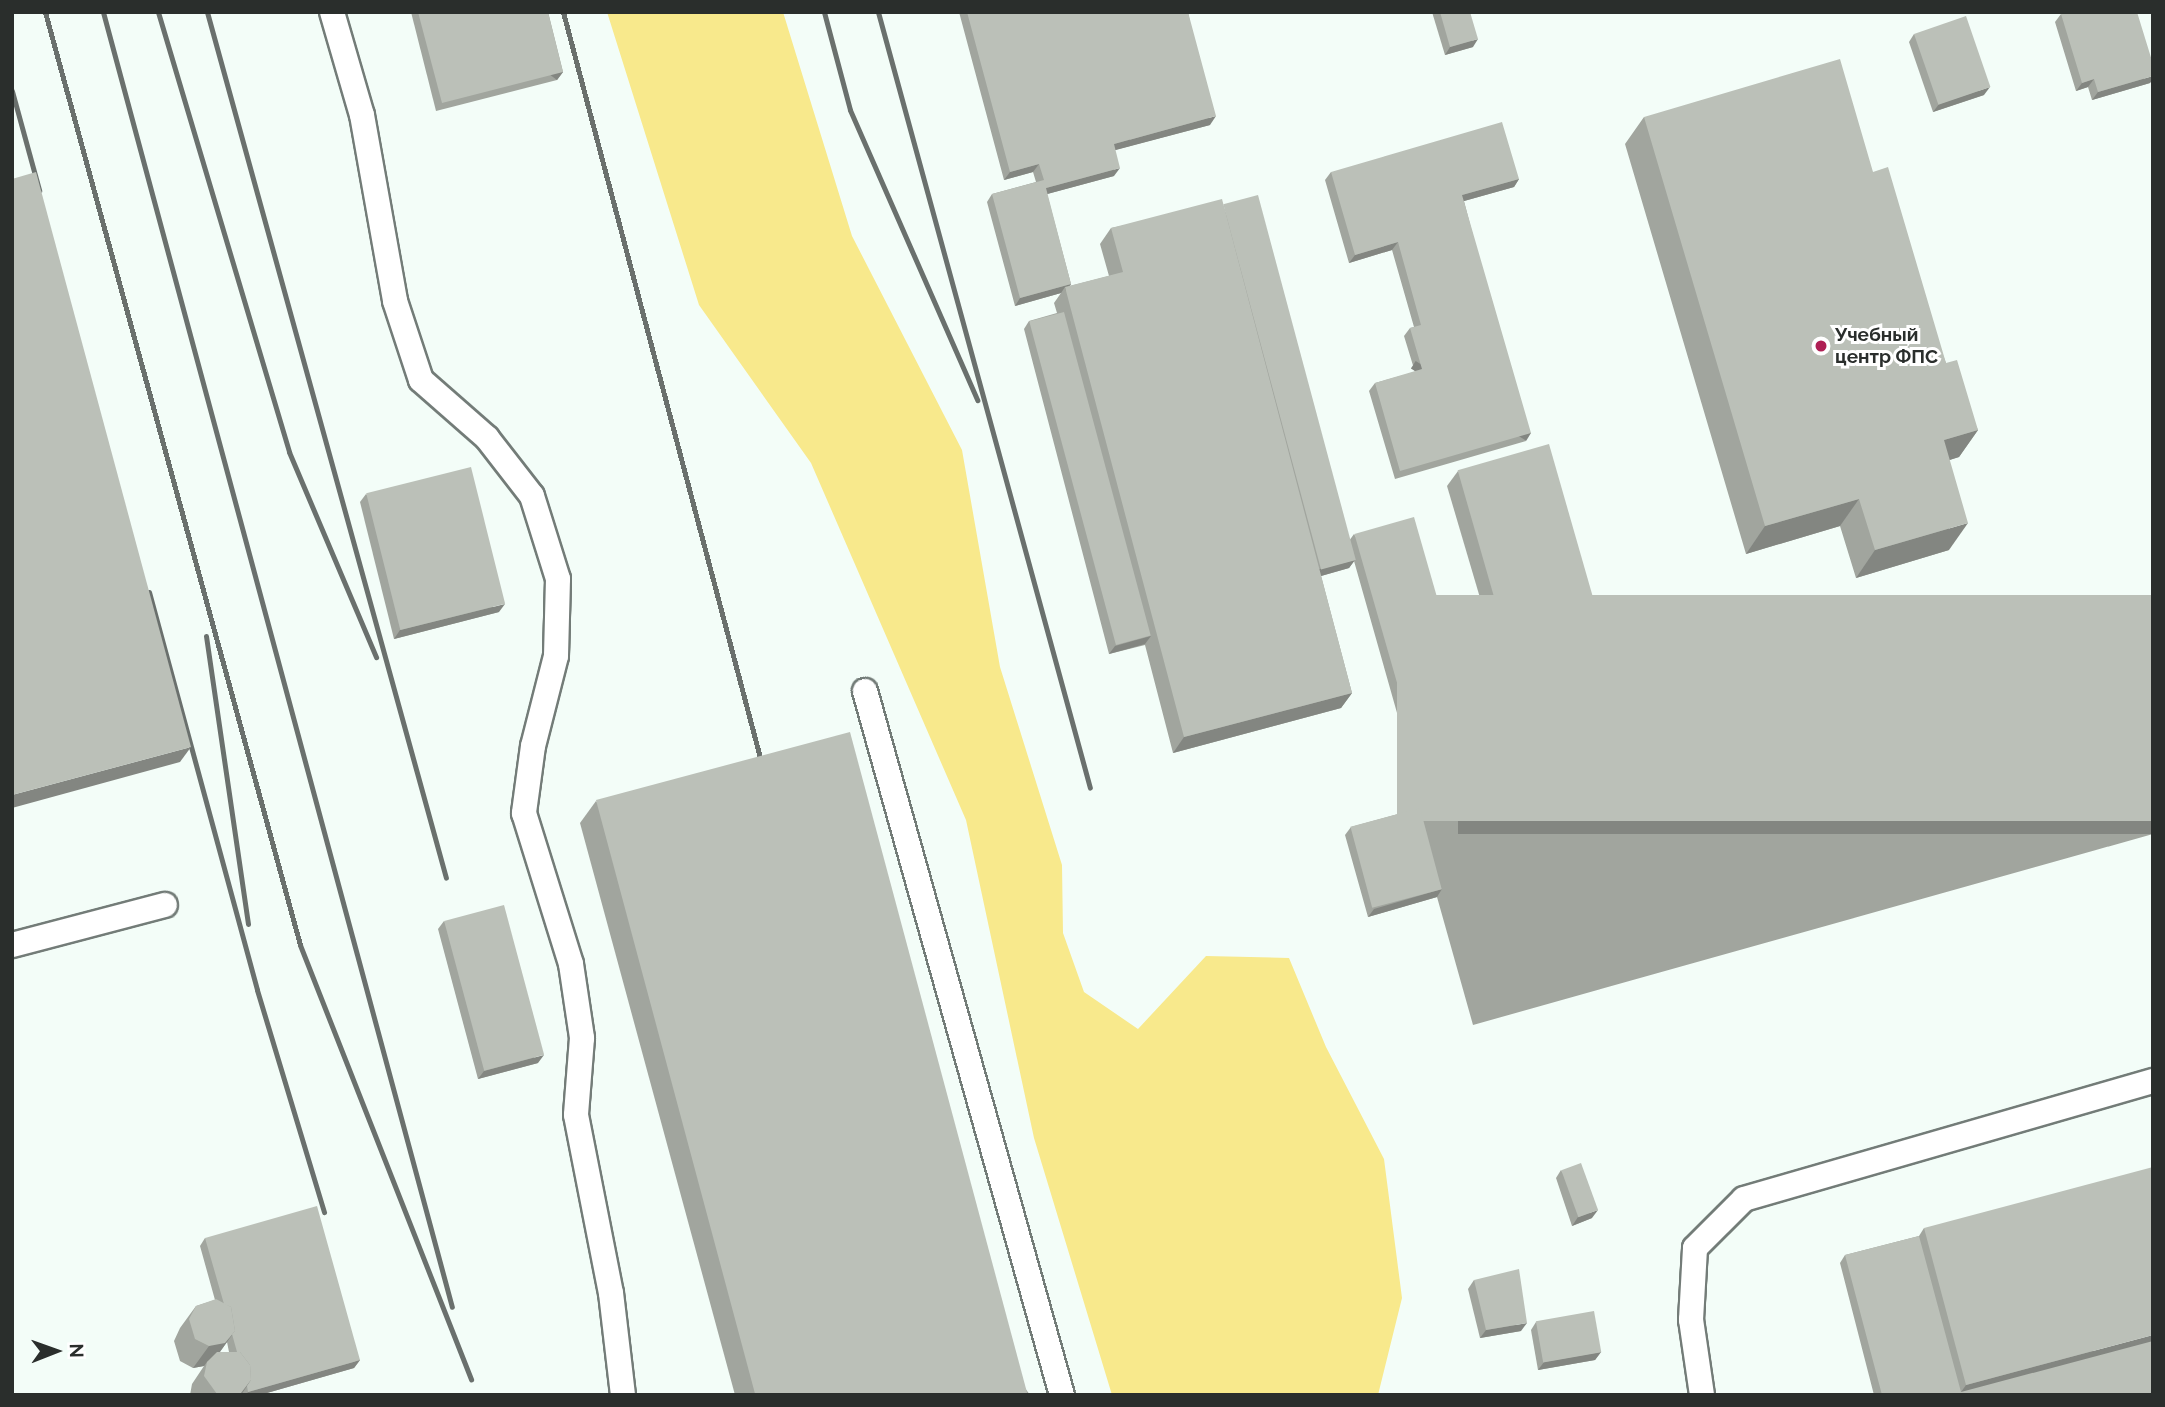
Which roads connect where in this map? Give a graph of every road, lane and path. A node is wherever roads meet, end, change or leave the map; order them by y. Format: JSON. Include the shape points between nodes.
{"nodes":[{"id":1,"x":332,"y":12,"type":"edge"},
{"id":2,"x":865,"y":691,"type":"dead end"},
{"id":3,"x":165,"y":905,"type":"dead end"},
{"id":4,"x":12,"y":945,"type":"edge"},
{"id":5,"x":2153,"y":1081,"type":"edge"},
{"id":6,"x":623,"y":1395,"type":"edge"},
{"id":7,"x":1062,"y":1395,"type":"edge"},
{"id":8,"x":1702,"y":1395,"type":"edge"}],
"edges":[{"from":1,"to":6,"type":"lane","via":[[362,115],[395,301],[421,380],[487,438],[532,496],[558,579],[556,656],[533,746],[524,813],[571,964],[582,1038],[576,1115],[611,1293]]},
{"from":2,"to":7,"type":"lane"},
{"from":3,"to":4,"type":"lane"},
{"from":5,"to":8,"type":"lane","via":[[1744,1199],[1695,1248],[1691,1320]]}]}
